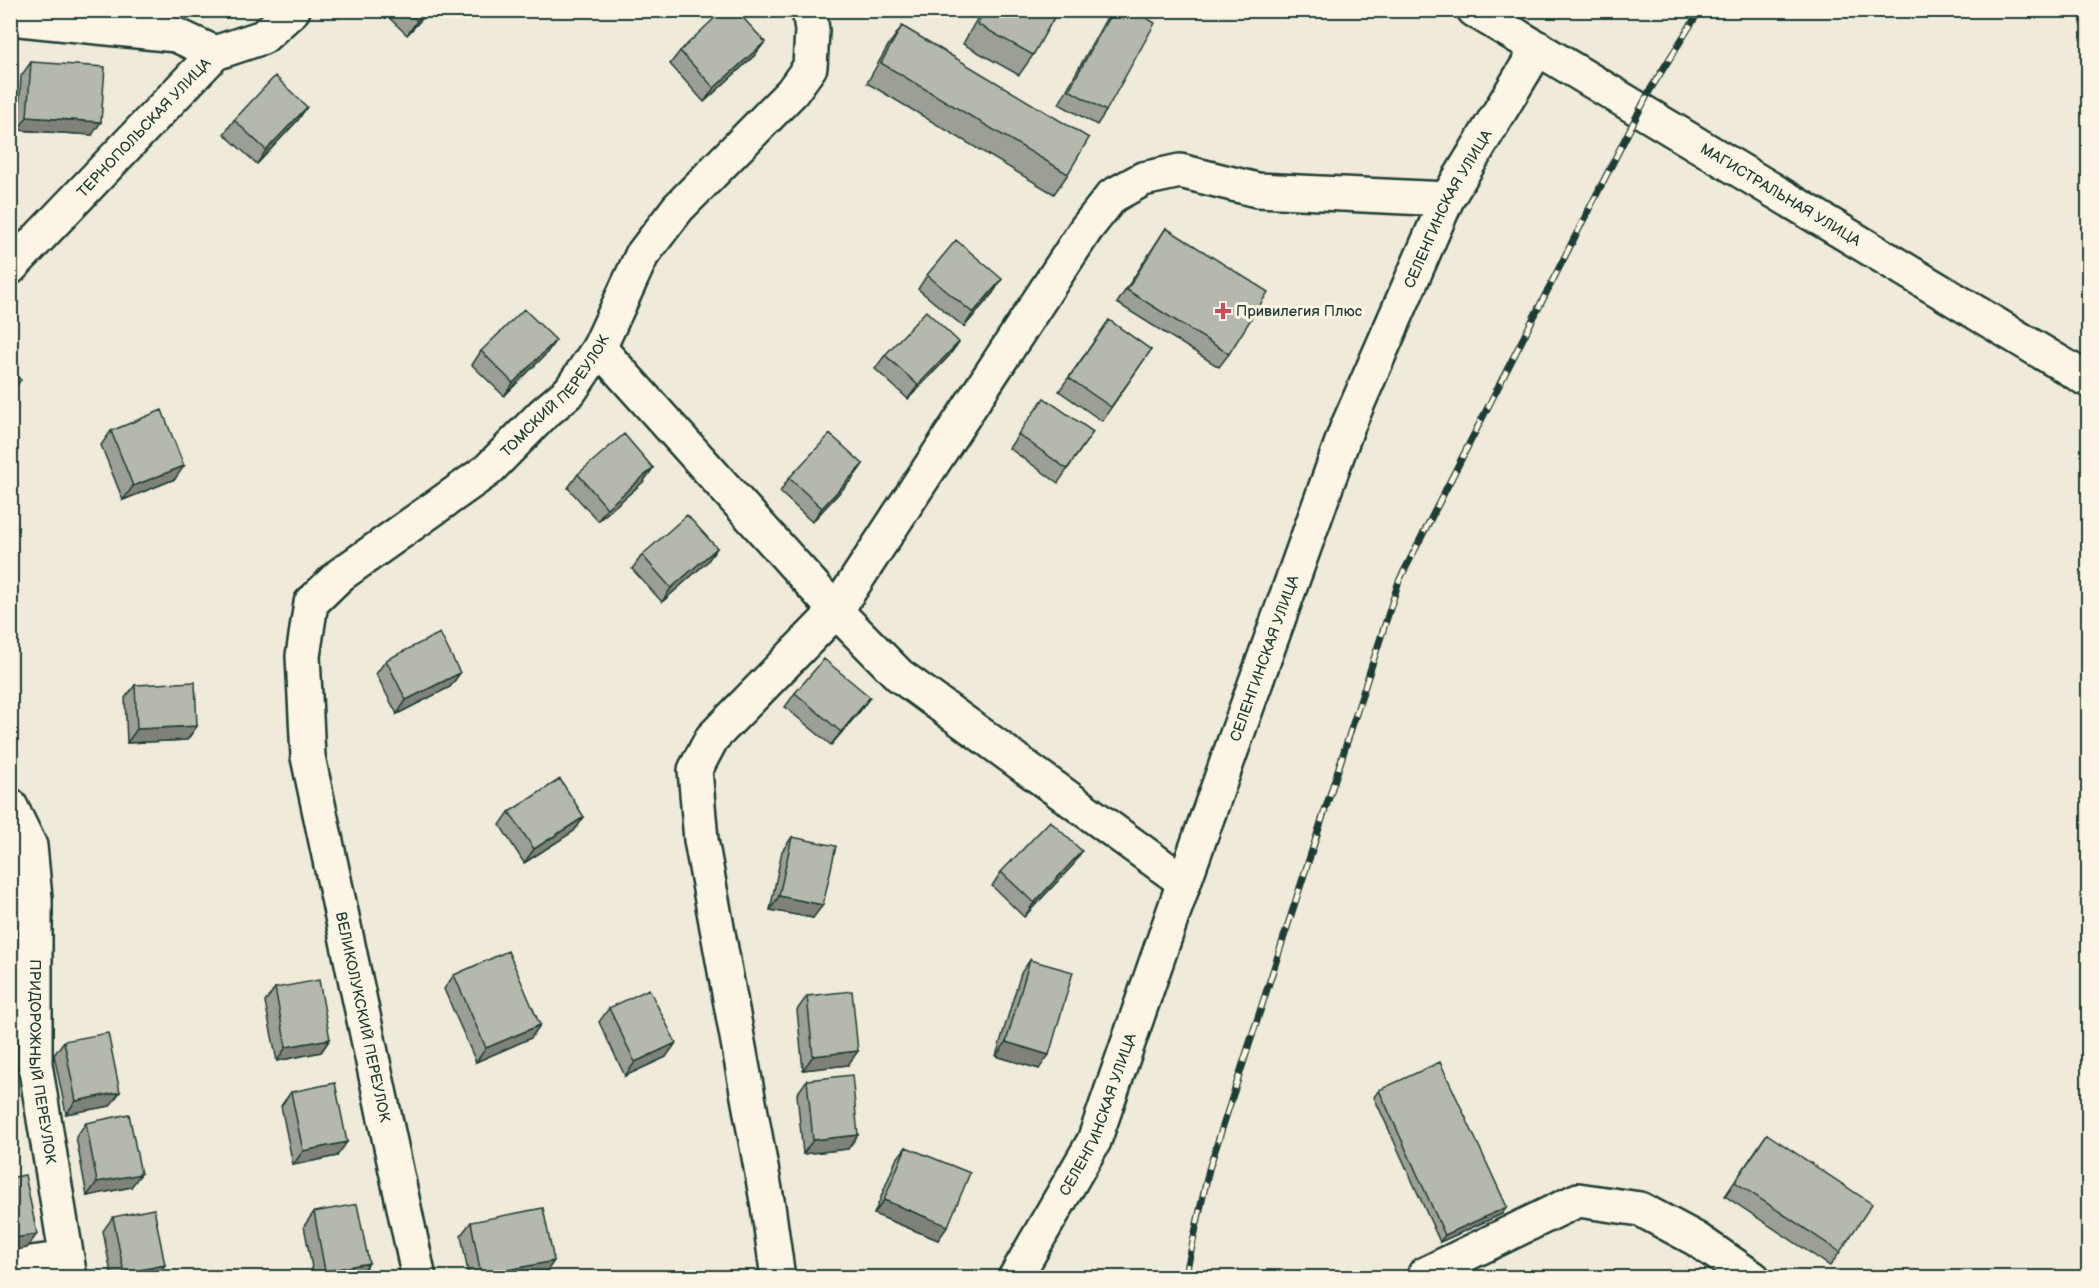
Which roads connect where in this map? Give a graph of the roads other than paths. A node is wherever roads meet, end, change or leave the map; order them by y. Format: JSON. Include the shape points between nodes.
{"nodes":[{"id":1,"x":293,"y":10,"type":"edge"},
{"id":2,"x":809,"y":10,"type":"edge"},
{"id":3,"x":1474,"y":10,"type":"edge"},
{"id":4,"x":10,"y":18,"type":"edge"},
{"id":5,"x":1538,"y":48,"type":"junction"},
{"id":6,"x":215,"y":53,"type":"junction"},
{"id":7,"x":1447,"y":199,"type":"junction"},
{"id":8,"x":10,"y":268,"type":"edge"},
{"id":9,"x":599,"y":348,"type":"junction"},
{"id":10,"x":2088,"y":380,"type":"edge"},
{"id":11,"x":836,"y":611,"type":"junction"},
{"id":12,"x":308,"y":757,"type":"joint"},
{"id":13,"x":10,"y":805,"type":"edge"},
{"id":14,"x":1184,"y":882,"type":"junction"},
{"id":15,"x":10,"y":1266,"type":"edge"},
{"id":16,"x":69,"y":1268,"type":"edge"},
{"id":17,"x":1425,"y":1274,"type":"dead end"},
{"id":18,"x":419,"y":1278,"type":"edge"},
{"id":19,"x":778,"y":1278,"type":"edge"},
{"id":20,"x":1015,"y":1278,"type":"edge"},
{"id":21,"x":1753,"y":1278,"type":"edge"}],
"edges":[{"from":1,"to":6,"type":"street","name":"ТЕРНОПОЛЬСКАЯ УЛИЦА","via":[[263,37]]},
{"from":2,"to":9,"type":"street","name":"ТОМСКИЙ ПЕРЕУЛОК","via":[[810,67],[792,92],[678,208],[642,255]]},
{"from":3,"to":5,"type":"street","name":"МАГИСТРАЛЬНАЯ УЛИЦА"},
{"from":4,"to":6,"type":"street","via":[[176,35]]},
{"from":5,"to":7,"type":"street","name":"СЕЛЕНГИНСКАЯ УЛИЦА"},
{"from":5,"to":10,"type":"street","name":"МАГИСТРАЛЬНАЯ УЛИЦА"},
{"from":6,"to":8,"type":"street","name":"ТЕРНОПОЛЬСКАЯ УЛИЦА"},
{"from":7,"to":11,"type":"street","via":[[1257,190],[1180,171],[1143,178],[1112,196],[1086,229]]},
{"from":7,"to":14,"type":"street","name":"СЕЛЕНГИНСКАЯ УЛИЦА","via":[[1347,428]]},
{"from":9,"to":11,"type":"street"},
{"from":9,"to":12,"type":"street","name":"ТОМСКИЙ ПЕРЕУЛОК","via":[[570,391],[488,470],[340,575],[311,603],[303,656]]},
{"from":11,"to":14,"type":"street","via":[[899,675]]},
{"from":11,"to":19,"type":"street","via":[[712,738],[695,770],[700,840]]},
{"from":12,"to":18,"type":"street","name":"ВЕЛИКОЛУКСКИЙ ПЕРЕУЛОК"},
{"from":13,"to":16,"type":"street","name":"ПРИДОРОЖНЫЙ ПЕРЕУЛОК","via":[[30,846],[35,898],[34,1064]]},
{"from":14,"to":20,"type":"street","name":"СЕЛЕНГИНСКАЯ УЛИЦА","via":[[1094,1141]]},
{"from":15,"to":16,"type":"street"},
{"from":17,"to":21,"type":"street","via":[[1578,1200],[1640,1209],[1696,1239]]}]}
